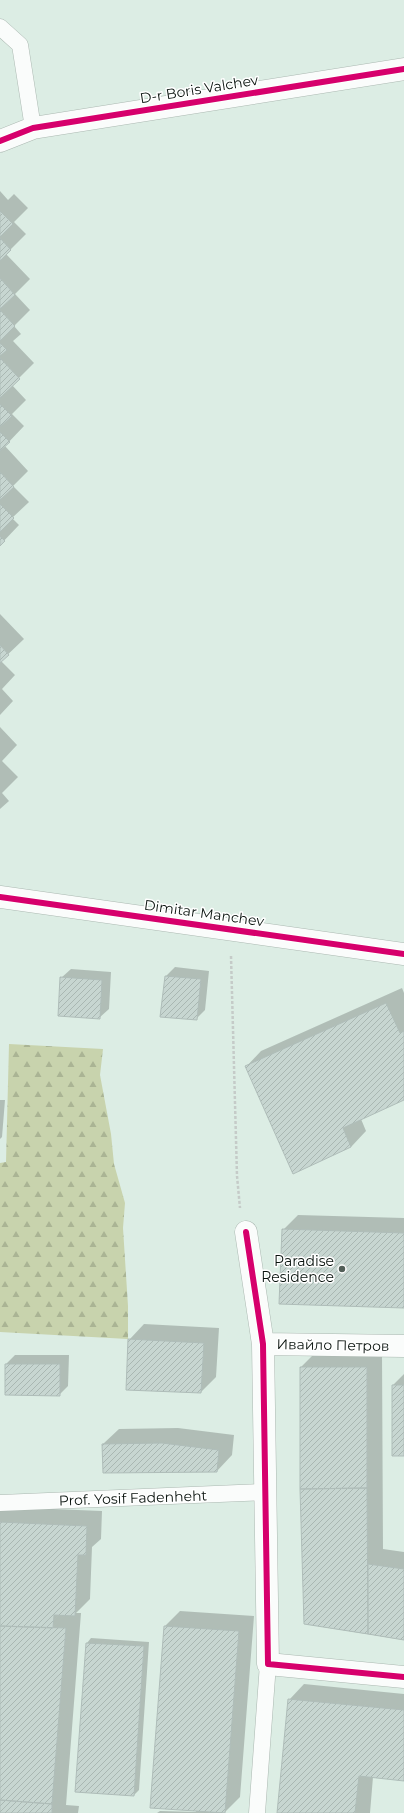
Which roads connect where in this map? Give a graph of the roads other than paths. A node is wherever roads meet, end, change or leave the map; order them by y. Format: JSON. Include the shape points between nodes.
{"nodes":[{"id":1,"x":0,"y":27,"type":"edge"},
{"id":2,"x":404,"y":68,"type":"edge"},
{"id":3,"x":33,"y":128,"type":"junction"},
{"id":4,"x":0,"y":141,"type":"edge"},
{"id":5,"x":0,"y":897,"type":"edge"},
{"id":6,"x":404,"y":954,"type":"edge"},
{"id":7,"x":246,"y":1232,"type":"road end"},
{"id":8,"x":263,"y":1344,"type":"junction"},
{"id":9,"x":404,"y":1346,"type":"edge"},
{"id":10,"x":265,"y":1492,"type":"junction"},
{"id":11,"x":0,"y":1503,"type":"edge"},
{"id":12,"x":268,"y":1664,"type":"junction"},
{"id":13,"x":404,"y":1677,"type":"edge"},
{"id":14,"x":257,"y":1813,"type":"edge"}],
"edges":[{"from":1,"to":3,"type":"lane","via":[[20,45]]},
{"from":2,"to":3,"type":"street","name":"D-r Boris Valchev"},
{"from":3,"to":4,"type":"street","name":"D-r Boris Valchev"},
{"from":5,"to":6,"type":"street","name":"Dimitar Manchev"},
{"from":7,"to":8,"type":"street"},
{"from":8,"to":9,"type":"street","name":"Ивайло Петров"},
{"from":8,"to":10,"type":"street"},
{"from":10,"to":11,"type":"lane","name":"Prof. Yosif Fadenheht"},
{"from":10,"to":12,"type":"street"},
{"from":12,"to":13,"type":"street"},
{"from":12,"to":14,"type":"lane"}]}
